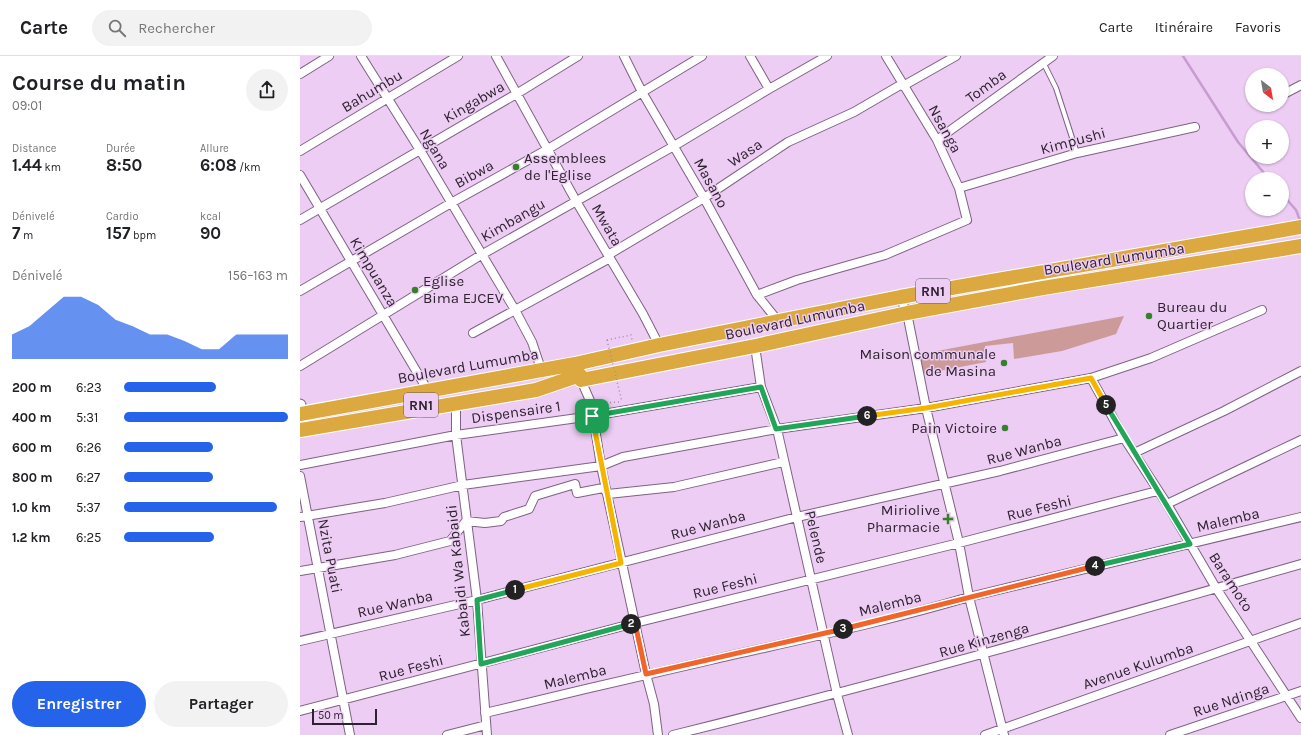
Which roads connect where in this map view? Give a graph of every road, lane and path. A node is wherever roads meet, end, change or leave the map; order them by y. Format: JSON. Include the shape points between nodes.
{"nodes":[{"id":1,"x":329,"y":56,"type":"edge"},
{"id":2,"x":361,"y":56,"type":"edge"},
{"id":3,"x":458,"y":56,"type":"edge"},
{"id":4,"x":496,"y":56,"type":"edge"},
{"id":5,"x":578,"y":56,"type":"edge"},
{"id":6,"x":624,"y":56,"type":"edge"},
{"id":7,"x":702,"y":56,"type":"edge"},
{"id":8,"x":750,"y":56,"type":"edge"},
{"id":9,"x":827,"y":56,"type":"edge"},
{"id":10,"x":886,"y":56,"type":"edge"},
{"id":11,"x":956,"y":56,"type":"edge"},
{"id":12,"x":1053,"y":56,"type":"edge"},
{"id":13,"x":1043,"y":62,"type":"junction"},
{"id":14,"x":300,"y":74,"type":"edge"},
{"id":15,"x":903,"y":85,"type":"junction"},
{"id":16,"x":1301,"y":85,"type":"edge"},
{"id":17,"x":769,"y":89,"type":"junction"},
{"id":18,"x":1289,"y":91,"type":"edge"},
{"id":19,"x":642,"y":92,"type":"junction"},
{"id":20,"x":518,"y":93,"type":"junction"},
{"id":21,"x":386,"y":98,"type":"junction"},
{"id":22,"x":1195,"y":127,"type":"dead end"},
{"id":23,"x":937,"y":140,"type":"junction"},
{"id":24,"x":674,"y":146,"type":"junction"},
{"id":25,"x":548,"y":149,"type":"junction"},
{"id":26,"x":420,"y":150,"type":"junction"},
{"id":27,"x":300,"y":151,"type":"edge"},
{"id":28,"x":1077,"y":153,"type":"junction"},
{"id":29,"x":300,"y":175,"type":"edge"},
{"id":30,"x":959,"y":188,"type":"junction"},
{"id":31,"x":704,"y":198,"type":"junction"},
{"id":32,"x":576,"y":201,"type":"junction"},
{"id":33,"x":451,"y":203,"type":"junction"},
{"id":34,"x":319,"y":207,"type":"junction"},
{"id":35,"x":300,"y":220,"type":"edge"},
{"id":36,"x":1296,"y":227,"type":"edge"},
{"id":37,"x":1299,"y":246,"type":"edge"},
{"id":38,"x":482,"y":255,"type":"junction"},
{"id":39,"x":609,"y":257,"type":"junction"},
{"id":40,"x":352,"y":261,"type":"junction"},
{"id":41,"x":300,"y":291,"type":"edge"},
{"id":42,"x":757,"y":295,"type":"junction"},
{"id":43,"x":900,"y":297,"type":"junction"},
{"id":44,"x":515,"y":310,"type":"junction"},
{"id":45,"x":1262,"y":310,"type":"dead end"},
{"id":46,"x":907,"y":313,"type":"junction"},
{"id":47,"x":383,"y":314,"type":"junction"},
{"id":48,"x":778,"y":321,"type":"junction"},
{"id":49,"x":473,"y":333,"type":"dead end"},
{"id":50,"x":632,"y":342,"type":"dead end"},
{"id":51,"x":659,"y":345,"type":"junction"},
{"id":52,"x":755,"y":346,"type":"junction"},
{"id":53,"x":300,"y":366,"type":"edge"},
{"id":54,"x":1301,"y":371,"type":"edge"},
{"id":55,"x":539,"y":373,"type":"junction"},
{"id":56,"x":579,"y":373,"type":"junction"},
{"id":57,"x":1091,"y":378,"type":"junction"},
{"id":58,"x":424,"y":384,"type":"junction"},
{"id":59,"x":761,"y":387,"type":"junction"},
{"id":60,"x":456,"y":403,"type":"junction"},
{"id":61,"x":590,"y":403,"type":"junction"},
{"id":62,"x":300,"y":406,"type":"edge"},
{"id":63,"x":926,"y":408,"type":"junction"},
{"id":64,"x":300,"y":414,"type":"edge"},
{"id":65,"x":592,"y":416,"type":"junction"},
{"id":66,"x":300,"y":425,"type":"edge"},
{"id":67,"x":776,"y":429,"type":"junction"},
{"id":68,"x":300,"y":430,"type":"edge"},
{"id":69,"x":456,"y":435,"type":"junction"},
{"id":70,"x":1124,"y":438,"type":"junction"},
{"id":71,"x":1301,"y":440,"type":"edge"},
{"id":72,"x":1134,"y":453,"type":"junction"},
{"id":73,"x":783,"y":462,"type":"junction"},
{"id":74,"x":300,"y":465,"type":"edge"},
{"id":75,"x":601,"y":466,"type":"junction"},
{"id":76,"x":300,"y":476,"type":"edge"},
{"id":77,"x":944,"y":484,"type":"junction"},
{"id":78,"x":463,"y":485,"type":"junction"},
{"id":79,"x":1157,"y":491,"type":"junction"},
{"id":80,"x":608,"y":494,"type":"junction"},
{"id":81,"x":1167,"y":504,"type":"junction"},
{"id":82,"x":304,"y":517,"type":"edge"},
{"id":83,"x":797,"y":517,"type":"junction"},
{"id":84,"x":1301,"y":517,"type":"edge"},
{"id":85,"x":466,"y":521,"type":"junction"},
{"id":86,"x":959,"y":543,"type":"junction"},
{"id":87,"x":1190,"y":544,"type":"junction"},
{"id":88,"x":621,"y":563,"type":"junction"},
{"id":89,"x":1301,"y":564,"type":"edge"},
{"id":90,"x":318,"y":569,"type":"junction"},
{"id":91,"x":300,"y":571,"type":"edge"},
{"id":92,"x":811,"y":579,"type":"junction"},
{"id":93,"x":1216,"y":588,"type":"junction"},
{"id":94,"x":969,"y":596,"type":"junction"},
{"id":95,"x":477,"y":600,"type":"junction"},
{"id":96,"x":635,"y":623,"type":"junction"},
{"id":97,"x":1301,"y":623,"type":"edge"},
{"id":98,"x":330,"y":634,"type":"junction"},
{"id":99,"x":824,"y":634,"type":"junction"},
{"id":100,"x":300,"y":641,"type":"edge"},
{"id":101,"x":1252,"y":641,"type":"junction"},
{"id":102,"x":985,"y":654,"type":"junction"},
{"id":103,"x":481,"y":664,"type":"junction"},
{"id":104,"x":646,"y":674,"type":"junction"},
{"id":105,"x":1301,"y":692,"type":"edge"},
{"id":106,"x":837,"y":694,"type":"junction"},
{"id":107,"x":1288,"y":696,"type":"junction"},
{"id":108,"x":344,"y":700,"type":"junction"},
{"id":109,"x":300,"y":711,"type":"edge"},
{"id":110,"x":485,"y":713,"type":"junction"},
{"id":111,"x":1301,"y":718,"type":"edge"},
{"id":112,"x":486,"y":725,"type":"junction"},
{"id":113,"x":1003,"y":732,"type":"edge"},
{"id":114,"x":350,"y":735,"type":"edge"},
{"id":115,"x":447,"y":735,"type":"edge"},
{"id":116,"x":487,"y":735,"type":"edge"},
{"id":117,"x":658,"y":735,"type":"edge"},
{"id":118,"x":673,"y":735,"type":"edge"},
{"id":119,"x":848,"y":735,"type":"edge"},
{"id":120,"x":985,"y":735,"type":"edge"},
{"id":121,"x":1170,"y":735,"type":"edge"}],
"edges":[{"from":1,"to":14,"type":"street"},
{"from":2,"to":21,"type":"street","name":"Ngana"},
{"from":3,"to":21,"type":"street","name":"Bahumbu"},
{"from":4,"to":20,"type":"street","name":"Mwata"},
{"from":5,"to":20,"type":"street","name":"Kingabwa"},
{"from":6,"to":19,"type":"street","name":"Masano"},
{"from":7,"to":19,"type":"street","name":"Bibwa"},
{"from":8,"to":17,"type":"street"},
{"from":9,"to":17,"type":"street","name":"Kimbangu"},
{"from":10,"to":15,"type":"street","name":"Nsanga"},
{"from":11,"to":15,"type":"street","name":"Wasa"},
{"from":12,"to":13,"type":"street","name":"Tomba"},
{"from":13,"to":23,"type":"street","name":"Tomba"},
{"from":13,"to":28,"type":"lane","via":[[1056,88]]},
{"from":15,"to":23,"type":"street","name":"Nsanga"},
{"from":15,"to":31,"type":"street","name":"Wasa","via":[[854,112],[788,142]]},
{"from":16,"to":18,"type":"street"},
{"from":17,"to":24,"type":"street","name":"Kimbangu"},
{"from":19,"to":24,"type":"street","name":"Masano"},
{"from":19,"to":25,"type":"street","name":"Bibwa"},
{"from":20,"to":25,"type":"street","name":"Mwata"},
{"from":20,"to":26,"type":"street","name":"Kingabwa"},
{"from":21,"to":26,"type":"street","name":"Ngana"},
{"from":21,"to":27,"type":"street","name":"Bahumbu"},
{"from":22,"to":28,"type":"street","name":"Kimpushi"},
{"from":23,"to":30,"type":"street","name":"Nsanga"},
{"from":24,"to":31,"type":"street","name":"Masano"},
{"from":24,"to":32,"type":"street","name":"Kimbangu"},
{"from":25,"to":32,"type":"street","name":"Mwata"},
{"from":25,"to":33,"type":"street","name":"Bibwa"},
{"from":26,"to":33,"type":"street","name":"Ngana"},
{"from":26,"to":34,"type":"street","name":"Kingabwa"},
{"from":28,"to":30,"type":"street","name":"Kimpushi"},
{"from":29,"to":34,"type":"street","name":"Kimpuanza"},
{"from":30,"to":42,"type":"street","name":"Nsanga","via":[[967,220],[885,255],[797,280]]},
{"from":31,"to":39,"type":"street","name":"Wasa"},
{"from":31,"to":42,"type":"street","name":"Masano"},
{"from":32,"to":38,"type":"street","name":"Kimbangu"},
{"from":32,"to":39,"type":"street","name":"Mwata"},
{"from":33,"to":38,"type":"street","name":"Ngana"},
{"from":33,"to":40,"type":"street","name":"Bibwa"},
{"from":34,"to":35,"type":"street","name":"Kingabwa"},
{"from":34,"to":40,"type":"street","name":"Kimpuanza"},
{"from":36,"to":43,"type":"highway","name":"Boulevard Lumumba","number":"RN1"},
{"from":37,"to":46,"type":"highway","name":"Boulevard Lumumba","number":"RN1"},
{"from":38,"to":44,"type":"street","name":"Ngana"},
{"from":38,"to":47,"type":"street","name":"Kimbangu"},
{"from":39,"to":44,"type":"street","name":"Wasa"},
{"from":39,"to":51,"type":"street","name":"Mwata"},
{"from":40,"to":41,"type":"street","name":"Bibwa"},
{"from":40,"to":47,"type":"street","name":"Kimpuanza"},
{"from":42,"to":48,"type":"street","name":"Masano"},
{"from":43,"to":46,"type":"street"},
{"from":43,"to":48,"type":"highway","name":"Boulevard Lumumba","number":"RN1"},
{"from":44,"to":49,"type":"street","name":"Wasa"},
{"from":44,"to":55,"type":"street","name":"Ngana","via":[[532,342]]},
{"from":45,"to":57,"type":"street","via":[[1151,358]]},
{"from":46,"to":52,"type":"highway","name":"Boulevard Lumumba","number":"RN1"},
{"from":46,"to":63,"type":"street"},
{"from":47,"to":53,"type":"street","name":"Kimbangu"},
{"from":47,"to":58,"type":"street","name":"Kimpuanza"},
{"from":48,"to":51,"type":"highway","name":"Boulevard Lumumba","number":"RN1"},
{"from":50,"to":61,"type":"path","bridge":true,"via":[[631,335],[607,340],[622,402]]},
{"from":51,"to":56,"type":"highway","name":"Boulevard Lumumba","number":"RN1"},
{"from":52,"to":56,"type":"highway","name":"Boulevard Lumumba","number":"RN1"},
{"from":52,"to":59,"type":"street","name":"Pelende"},
{"from":54,"to":72,"type":"street"},
{"from":55,"to":56,"type":"highway"},
{"from":55,"to":56,"type":"highway","name":"Boulevard Lumumba","number":"RN1"},
{"from":55,"to":58,"type":"highway"},
{"from":55,"to":64,"type":"highway","name":"Boulevard Lumumba","number":"RN1"},
{"from":55,"to":66,"type":"highway","name":"Boulevard Lumumba","number":"RN1"},
{"from":56,"to":60,"type":"highway","via":[[536,390]]},
{"from":56,"to":61,"type":"street"},
{"from":57,"to":63,"type":"street"},
{"from":57,"to":70,"type":"street","name":"Baramoto"},
{"from":58,"to":62,"type":"highway"},
{"from":59,"to":65,"type":"street","name":"Dispensaire 1"},
{"from":59,"to":67,"type":"street","name":"Pelende"},
{"from":60,"to":68,"type":"highway"},
{"from":60,"to":69,"type":"street","name":"Kabaidi Wa Kabaidi"},
{"from":61,"to":65,"type":"street"},
{"from":63,"to":67,"type":"street"},
{"from":63,"to":77,"type":"street"},
{"from":65,"to":69,"type":"street","name":"Dispensaire 1"},
{"from":65,"to":75,"type":"street"},
{"from":67,"to":73,"type":"street","name":"Pelende"},
{"from":67,"to":75,"type":"street","via":[[623,457]]},
{"from":69,"to":74,"type":"street","name":"Dispensaire 1"},
{"from":69,"to":78,"type":"street","name":"Kabaidi Wa Kabaidi"},
{"from":70,"to":72,"type":"street","name":"Baramoto"},
{"from":70,"to":77,"type":"street","name":"Rue Wanba"},
{"from":71,"to":81,"type":"street"},
{"from":72,"to":79,"type":"street","name":"Baramoto"},
{"from":73,"to":80,"type":"street","via":[[674,487]]},
{"from":73,"to":83,"type":"street","name":"Pelende"},
{"from":75,"to":78,"type":"street"},
{"from":75,"to":80,"type":"street"},
{"from":76,"to":82,"type":"street","name":"Nzita Puati"},
{"from":77,"to":83,"type":"street","name":"Rue Wanba"},
{"from":77,"to":86,"type":"street"},
{"from":78,"to":82,"type":"street","via":[[385,503]]},
{"from":78,"to":85,"type":"street","name":"Kabaidi Wa Kabaidi"},
{"from":79,"to":81,"type":"street","name":"Baramoto"},
{"from":79,"to":86,"type":"street","name":"Rue Feshi"},
{"from":80,"to":85,"type":"street","via":[[603,488],[577,493],[575,484],[536,496],[530,509],[504,517],[501,521]]},
{"from":80,"to":88,"type":"street"},
{"from":81,"to":87,"type":"street","name":"Baramoto"},
{"from":82,"to":90,"type":"street","name":"Nzita Puati"},
{"from":83,"to":88,"type":"street","name":"Rue Wanba"},
{"from":83,"to":92,"type":"street","name":"Pelende"},
{"from":84,"to":87,"type":"street","name":"Malemba"},
{"from":85,"to":90,"type":"street","via":[[450,541],[395,555]]},
{"from":85,"to":95,"type":"street","name":"Kabaidi Wa Kabaidi"},
{"from":86,"to":92,"type":"street","name":"Rue Feshi"},
{"from":86,"to":94,"type":"street"},
{"from":87,"to":93,"type":"street","name":"Baramoto"},
{"from":87,"to":94,"type":"street","name":"Malemba"},
{"from":88,"to":95,"type":"street","name":"Rue Wanba"},
{"from":88,"to":96,"type":"street"},
{"from":89,"to":93,"type":"street","name":"Rue Kinzenga"},
{"from":90,"to":91,"type":"street"},
{"from":90,"to":98,"type":"street","name":"Nzita Puati"},
{"from":92,"to":96,"type":"street","name":"Rue Feshi"},
{"from":92,"to":99,"type":"street","name":"Pelende"},
{"from":93,"to":101,"type":"street","name":"Baramoto"},
{"from":93,"to":102,"type":"street","name":"Rue Kinzenga"},
{"from":94,"to":99,"type":"street","name":"Malemba","via":[[935,607]]},
{"from":94,"to":102,"type":"street"},
{"from":95,"to":98,"type":"street","name":"Rue Wanba"},
{"from":95,"to":103,"type":"street","name":"Kabaidi Wa Kabaidi"},
{"from":96,"to":103,"type":"street","name":"Rue Feshi"},
{"from":96,"to":104,"type":"street"},
{"from":97,"to":101,"type":"street","name":"Avenue Kulumba"},
{"from":98,"to":100,"type":"street","name":"Rue Wanba"},
{"from":98,"to":108,"type":"street","name":"Nzita Puati"},
{"from":99,"to":104,"type":"street","name":"Malemba"},
{"from":99,"to":106,"type":"street","name":"Pelende"},
{"from":101,"to":107,"type":"street","name":"Baramoto"},
{"from":101,"to":113,"type":"street","name":"Avenue Kulumba"},
{"from":102,"to":106,"type":"street","name":"Rue Kinzenga"},
{"from":102,"to":113,"type":"street"},
{"from":103,"to":108,"type":"street","name":"Rue Feshi"},
{"from":103,"to":110,"type":"street","name":"Kabaidi Wa Kabaidi"},
{"from":104,"to":110,"type":"street","name":"Malemba"},
{"from":104,"to":117,"type":"street","via":[[654,704]]},
{"from":105,"to":107,"type":"street","name":"Rue Ndinga"},
{"from":106,"to":118,"type":"street","name":"Rue Kinzenga"},
{"from":106,"to":119,"type":"street","name":"Pelende"},
{"from":107,"to":111,"type":"street","name":"Baramoto"},
{"from":107,"to":121,"type":"street","name":"Rue Ndinga"},
{"from":108,"to":109,"type":"street","name":"Rue Feshi"},
{"from":108,"to":114,"type":"street","name":"Nzita Puati"},
{"from":110,"to":112,"type":"street","name":"Kabaidi Wa Kabaidi"},
{"from":112,"to":115,"type":"street"},
{"from":112,"to":116,"type":"street","name":"Kabaidi Wa Kabaidi"},
{"from":113,"to":120,"type":"street","name":"Avenue Kulumba"}]}
